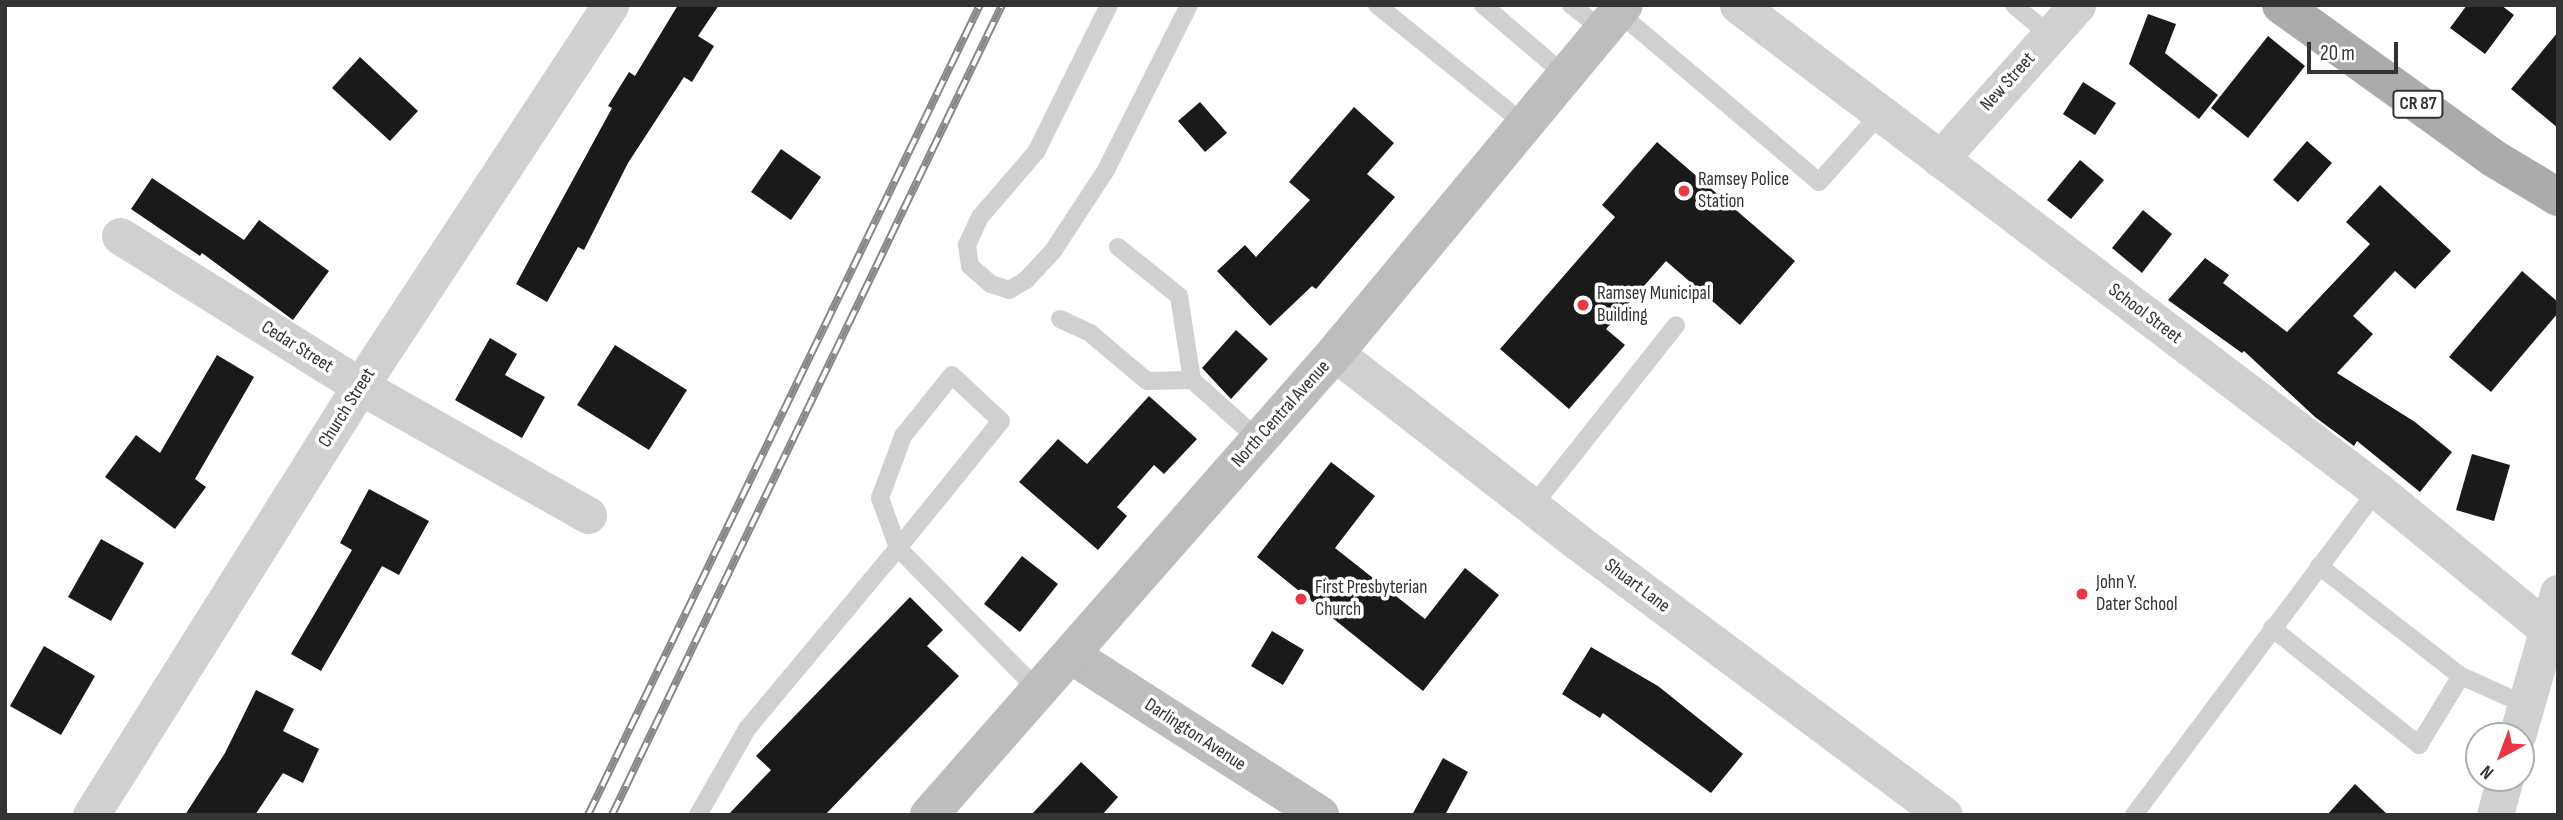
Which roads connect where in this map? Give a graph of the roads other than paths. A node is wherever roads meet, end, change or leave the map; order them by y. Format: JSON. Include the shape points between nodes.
{"nodes":[{"id":1,"x":610,"y":5,"type":"edge"},
{"id":2,"x":1109,"y":5,"type":"edge"},
{"id":3,"x":1189,"y":5,"type":"edge"},
{"id":4,"x":1377,"y":5,"type":"edge"},
{"id":5,"x":1483,"y":5,"type":"edge"},
{"id":6,"x":1571,"y":5,"type":"edge"},
{"id":7,"x":1738,"y":5,"type":"edge"},
{"id":8,"x":2014,"y":5,"type":"edge"},
{"id":9,"x":2077,"y":5,"type":"edge"},
{"id":10,"x":2281,"y":5,"type":"edge"},
{"id":11,"x":1615,"y":16,"type":"edge"},
{"id":12,"x":2050,"y":35,"type":"junction"},
{"id":13,"x":1565,"y":75,"type":"junction"},
{"id":14,"x":1881,"y":113,"type":"junction"},
{"id":15,"x":1523,"y":123,"type":"junction"},
{"id":16,"x":1940,"y":159,"type":"junction"},
{"id":17,"x":2558,"y":197,"type":"edge"},
{"id":18,"x":120,"y":236,"type":"dead end"},
{"id":19,"x":1118,"y":247,"type":"dead end"},
{"id":20,"x":1060,"y":319,"type":"dead end"},
{"id":21,"x":1676,"y":324,"type":"dead end"},
{"id":22,"x":1335,"y":353,"type":"junction"},
{"id":23,"x":1192,"y":380,"type":"junction"},
{"id":24,"x":360,"y":386,"type":"junction"},
{"id":25,"x":1258,"y":439,"type":"junction"},
{"id":26,"x":2377,"y":490,"type":"junction"},
{"id":27,"x":1532,"y":507,"type":"junction"},
{"id":28,"x":588,"y":515,"type":"dead end"},
{"id":29,"x":898,"y":548,"type":"junction"},
{"id":30,"x":2319,"y":566,"type":"junction"},
{"id":31,"x":2558,"y":593,"type":"edge"},
{"id":32,"x":2272,"y":628,"type":"junction"},
{"id":33,"x":2547,"y":629,"type":"junction"},
{"id":34,"x":1071,"y":655,"type":"junction"},
{"id":35,"x":2461,"y":676,"type":"junction"},
{"id":36,"x":1038,"y":690,"type":"junction"},
{"id":37,"x":2522,"y":720,"type":"edge"},
{"id":38,"x":2501,"y":792,"type":"edge"},
{"id":39,"x":91,"y":815,"type":"edge"},
{"id":40,"x":698,"y":815,"type":"edge"},
{"id":41,"x":929,"y":815,"type":"edge"},
{"id":42,"x":1320,"y":815,"type":"edge"},
{"id":43,"x":1944,"y":815,"type":"edge"},
{"id":44,"x":2134,"y":815,"type":"edge"},
{"id":45,"x":2494,"y":815,"type":"edge"}],
"edges":[{"from":1,"to":24,"type":"street","name":"Church Street"},
{"from":2,"to":3,"type":"lane","via":[[1036,152],[980,218],[967,245],[970,266],[991,284],[1009,290],[1026,280],[1059,242],[1106,170]]},
{"from":4,"to":15,"type":"lane"},
{"from":5,"to":13,"type":"lane"},
{"from":6,"to":11,"type":"lane"},
{"from":7,"to":14,"type":"street","name":"School Street"},
{"from":8,"to":12,"type":"lane"},
{"from":9,"to":12,"type":"street","name":"New Street"},
{"from":10,"to":17,"type":"main road","number":"CR 87","via":[[2493,158]]},
{"from":11,"to":13,"type":"main road","name":"North Central Avenue"},
{"from":11,"to":14,"type":"lane","via":[[1819,182]]},
{"from":12,"to":16,"type":"street","name":"New Street"},
{"from":13,"to":15,"type":"main road","name":"North Central Avenue"},
{"from":14,"to":16,"type":"street","name":"School Street"},
{"from":15,"to":22,"type":"main road","name":"North Central Avenue"},
{"from":16,"to":26,"type":"street","name":"School Street"},
{"from":18,"to":24,"type":"street","name":"Cedar Street"},
{"from":19,"to":23,"type":"lane","via":[[1179,296]]},
{"from":20,"to":23,"type":"lane","via":[[1090,333],[1147,381]]},
{"from":21,"to":27,"type":"lane"},
{"from":22,"to":25,"type":"main road","name":"North Central Avenue"},
{"from":22,"to":27,"type":"street","name":"Shuart Lane"},
{"from":23,"to":25,"type":"lane"},
{"from":24,"to":28,"type":"street","name":"Cedar Street"},
{"from":24,"to":39,"type":"street","name":"Church Street"},
{"from":25,"to":34,"type":"main road","name":"North Central Avenue"},
{"from":26,"to":30,"type":"lane"},
{"from":26,"to":33,"type":"street","name":"School Street"},
{"from":27,"to":43,"type":"street","name":"Shuart Lane"},
{"from":29,"to":29,"type":"lane","via":[[880,498],[903,436],[951,375],[1001,421]]},
{"from":29,"to":36,"type":"lane"},
{"from":29,"to":40,"type":"lane","via":[[747,729]]},
{"from":30,"to":32,"type":"lane"},
{"from":30,"to":35,"type":"lane"},
{"from":31,"to":33,"type":"street"},
{"from":32,"to":35,"type":"lane","via":[[2419,745]]},
{"from":32,"to":44,"type":"lane"},
{"from":33,"to":37,"type":"street"},
{"from":34,"to":36,"type":"main road","name":"North Central Avenue"},
{"from":34,"to":42,"type":"main road","name":"Darlington Avenue"},
{"from":35,"to":37,"type":"lane"},
{"from":36,"to":41,"type":"main road","name":"North Central Avenue"},
{"from":38,"to":45,"type":"street"}]}
